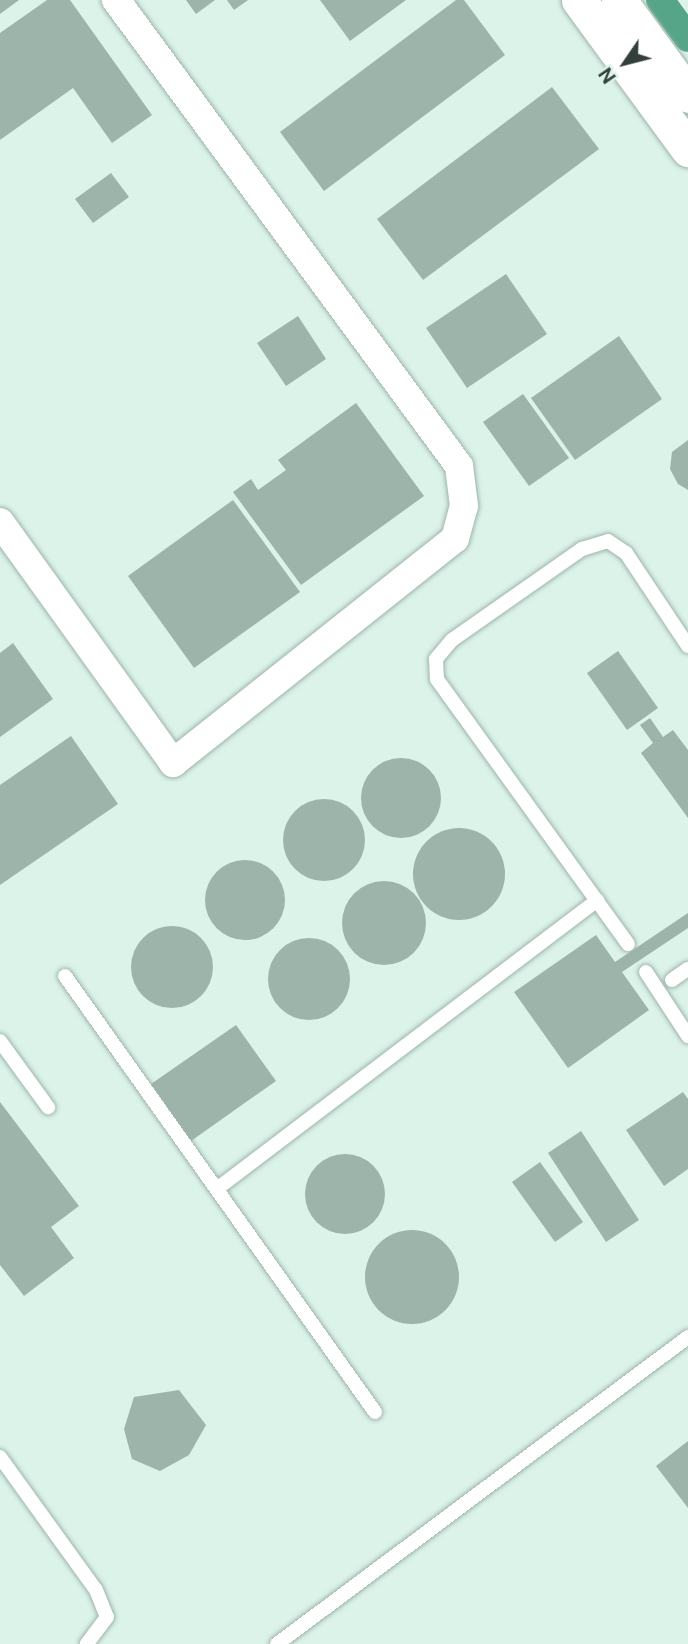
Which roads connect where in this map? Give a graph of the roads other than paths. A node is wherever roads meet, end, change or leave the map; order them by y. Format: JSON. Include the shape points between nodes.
{"nodes":[{"id":1,"x":116,"y":0,"type":"edge"},
{"id":2,"x":579,"y":0,"type":"edge"},
{"id":3,"x":619,"y":0,"type":"edge"},
{"id":4,"x":688,"y":95,"type":"edge"},
{"id":5,"x":688,"y":149,"type":"edge"},
{"id":6,"x":0,"y":522,"type":"edge"},
{"id":7,"x":688,"y":646,"type":"edge"},
{"id":8,"x":597,"y":900,"type":"junction"},
{"id":9,"x":628,"y":944,"type":"dead end"},
{"id":10,"x":688,"y":969,"type":"edge"},
{"id":11,"x":646,"y":972,"type":"dead end"},
{"id":12,"x":65,"y":976,"type":"dead end"},
{"id":13,"x":672,"y":980,"type":"dead end"},
{"id":14,"x":688,"y":1035,"type":"edge"},
{"id":15,"x":0,"y":1041,"type":"edge"},
{"id":16,"x":48,"y":1107,"type":"dead end"},
{"id":17,"x":218,"y":1188,"type":"junction"},
{"id":18,"x":688,"y":1337,"type":"edge"},
{"id":19,"x":375,"y":1412,"type":"dead end"},
{"id":20,"x":0,"y":1457,"type":"edge"},
{"id":21,"x":88,"y":1644,"type":"edge"},
{"id":22,"x":277,"y":1644,"type":"edge"}],
"edges":[{"from":1,"to":6,"type":"street","via":[[458,466],[464,506],[455,539],[173,763]]},
{"from":2,"to":5,"type":"street"},
{"from":3,"to":4,"type":"street"},
{"from":7,"to":8,"type":"lane","via":[[626,553],[608,541],[582,549],[452,640],[436,659],[437,679]]},
{"from":8,"to":9,"type":"lane"},
{"from":8,"to":17,"type":"lane"},
{"from":10,"to":13,"type":"lane"},
{"from":11,"to":14,"type":"lane"},
{"from":12,"to":17,"type":"lane"},
{"from":15,"to":16,"type":"lane"},
{"from":17,"to":19,"type":"lane"},
{"from":18,"to":22,"type":"lane"},
{"from":20,"to":21,"type":"lane","via":[[96,1590],[107,1617]]}]}
